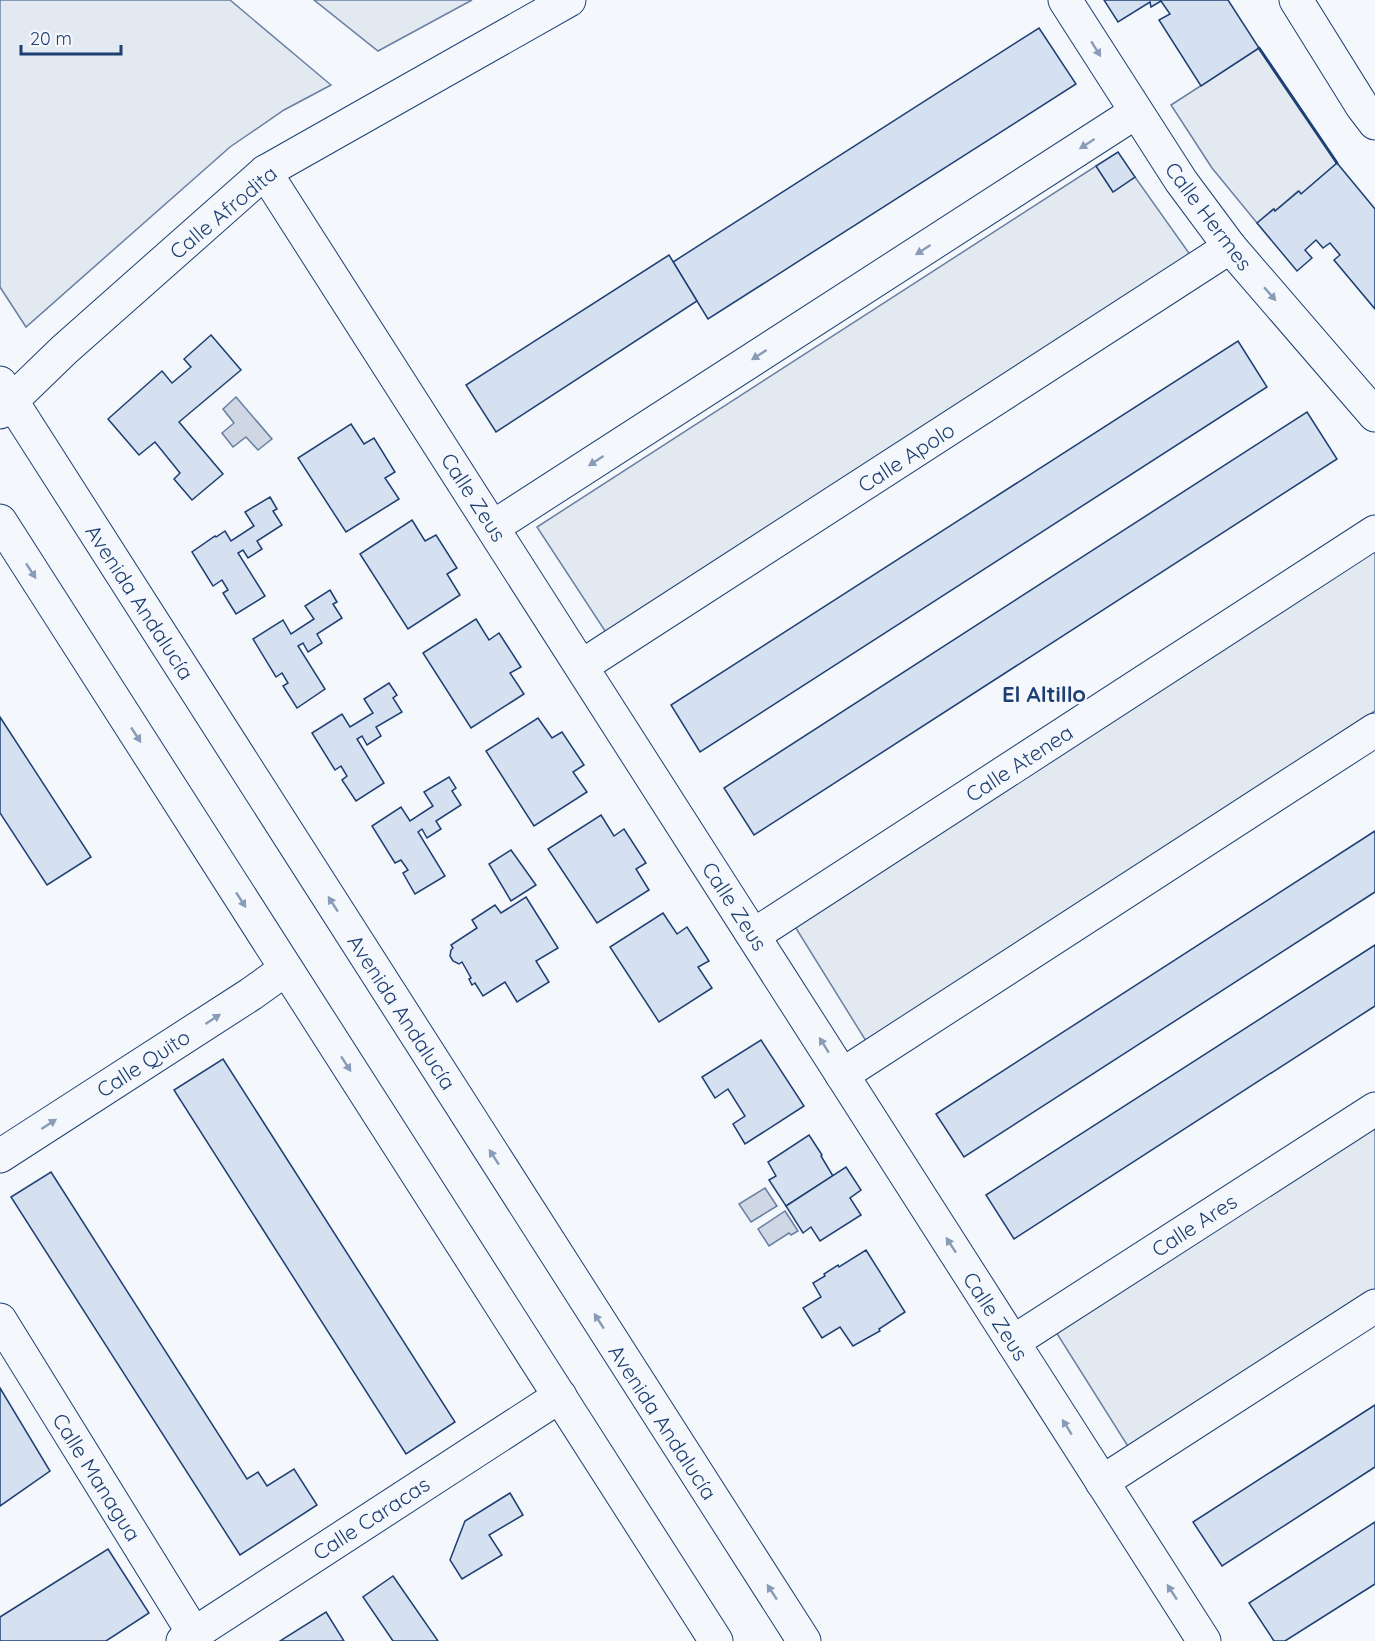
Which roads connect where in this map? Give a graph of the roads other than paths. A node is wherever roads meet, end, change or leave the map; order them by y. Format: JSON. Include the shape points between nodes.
{"nodes":[{"id":1,"x":570,"y":0,"type":"edge"},
{"id":2,"x":1065,"y":0,"type":"edge"},
{"id":3,"x":1296,"y":0,"type":"edge"},
{"id":4,"x":1136,"y":112,"type":"junction"},
{"id":5,"x":1375,"y":123,"type":"edge"},
{"id":6,"x":266,"y":172,"type":"junction"},
{"id":7,"x":1230,"y":248,"type":"junction"},
{"id":8,"x":4,"y":398,"type":"edge"},
{"id":9,"x":1375,"y":415,"type":"edge"},
{"id":10,"x":0,"y":521,"type":"edge"},
{"id":11,"x":494,"y":527,"type":"junction"},
{"id":12,"x":1375,"y":532,"type":"edge"},
{"id":13,"x":582,"y":666,"type":"junction"},
{"id":14,"x":1375,"y":730,"type":"edge"},
{"id":15,"x":754,"y":935,"type":"junction"},
{"id":16,"x":286,"y":969,"type":"junction"},
{"id":17,"x":842,"y":1075,"type":"junction"},
{"id":18,"x":1375,"y":1109,"type":"edge"},
{"id":19,"x":0,"y":1156,"type":"edge"},
{"id":20,"x":1375,"y":1306,"type":"edge"},
{"id":21,"x":0,"y":1320,"type":"edge"},
{"id":22,"x":1013,"y":1342,"type":"junction"},
{"id":23,"x":560,"y":1396,"type":"junction"},
{"id":24,"x":1102,"y":1482,"type":"junction"},
{"id":25,"x":188,"y":1637,"type":"edge"},
{"id":26,"x":716,"y":1641,"type":"edge"},
{"id":27,"x":804,"y":1641,"type":"edge"},
{"id":28,"x":1204,"y":1641,"type":"edge"}],
"edges":[{"from":1,"to":6,"type":"street","name":"Calle Afrodita"},
{"from":2,"to":4,"type":"street","name":"Calle Hermes","one_way":true},
{"from":3,"to":5,"type":"street"},
{"from":4,"to":7,"type":"street","name":"Calle Hermes"},
{"from":4,"to":11,"type":"street","one_way":true},
{"from":6,"to":8,"type":"street","name":"Calle Afrodita"},
{"from":6,"to":11,"type":"street","name":"Calle Zeus"},
{"from":7,"to":9,"type":"street","name":"Calle Hermes","one_way":true},
{"from":7,"to":13,"type":"street","name":"Calle Apolo"},
{"from":27,"to":8,"type":"street","name":"Avenida Andalucía","one_way":true},
{"from":10,"to":16,"type":"street","one_way":true},
{"from":11,"to":13,"type":"street","name":"Calle Zeus"},
{"from":12,"to":15,"type":"street","name":"Calle Atenea"},
{"from":13,"to":15,"type":"street","name":"Calle Zeus"},
{"from":14,"to":17,"type":"street"},
{"from":17,"to":15,"type":"street","name":"Calle Zeus","one_way":true},
{"from":19,"to":16,"type":"street","name":"Calle Quito","one_way":true},
{"from":16,"to":23,"type":"street","one_way":true},
{"from":22,"to":17,"type":"street","name":"Calle Zeus","one_way":true},
{"from":18,"to":22,"type":"street","name":"Calle Ares"},
{"from":20,"to":24,"type":"street"},
{"from":21,"to":25,"type":"street","name":"Calle Managua"},
{"from":24,"to":22,"type":"street","name":"Calle Zeus","one_way":true},
{"from":23,"to":25,"type":"street","name":"Calle Caracas"},
{"from":23,"to":26,"type":"street"},
{"from":28,"to":24,"type":"street","name":"Calle Zeus","one_way":true}]}
